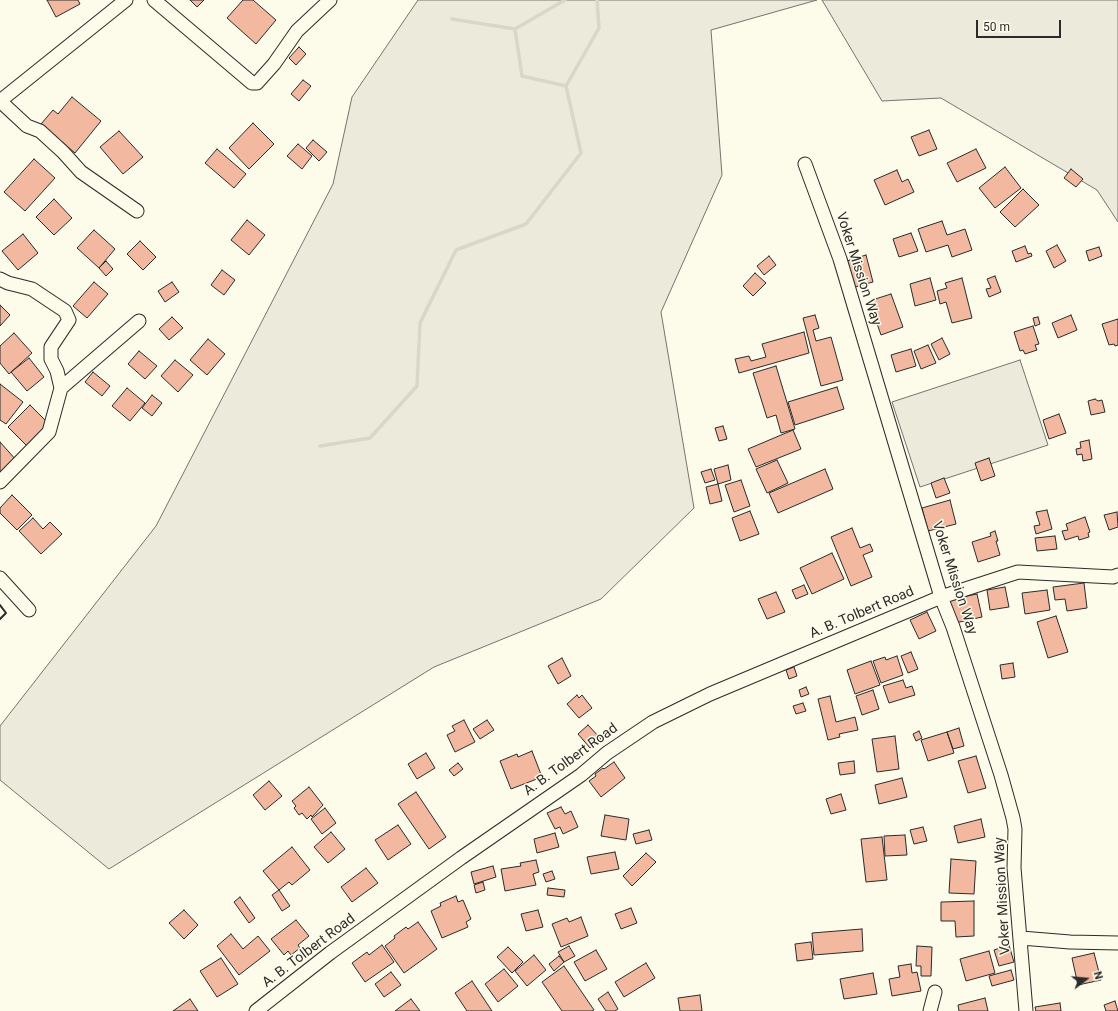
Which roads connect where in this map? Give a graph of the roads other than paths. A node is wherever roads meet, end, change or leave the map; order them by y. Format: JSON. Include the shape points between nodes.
{"nodes":[{"id":1,"x":126,"y":0,"type":"edge"},
{"id":2,"x":154,"y":0,"type":"edge"},
{"id":3,"x":330,"y":0,"type":"edge"},
{"id":4,"x":0,"y":101,"type":"edge"},
{"id":5,"x":805,"y":164,"type":"dead end"},
{"id":6,"x":137,"y":211,"type":"dead end"},
{"id":7,"x":0,"y":279,"type":"edge"},
{"id":8,"x":139,"y":321,"type":"dead end"},
{"id":9,"x":61,"y":388,"type":"junction"},
{"id":10,"x":0,"y":482,"type":"edge"},
{"id":11,"x":1118,"y":575,"type":"edge"},
{"id":12,"x":0,"y":578,"type":"edge"},
{"id":13,"x":941,"y":597,"type":"junction"},
{"id":14,"x":29,"y":610,"type":"dead end"},
{"id":15,"x":1021,"y":938,"type":"junction"},
{"id":16,"x":1118,"y":942,"type":"edge"},
{"id":17,"x":935,"y":992,"type":"dead end"},
{"id":18,"x":256,"y":1011,"type":"edge"},
{"id":19,"x":930,"y":1011,"type":"edge"},
{"id":20,"x":1026,"y":1011,"type":"edge"}],
"edges":[{"from":1,"to":4,"type":"street"},
{"from":2,"to":3,"type":"street","via":[[252,83],[257,83],[297,32]]},
{"from":4,"to":6,"type":"street","via":[[27,126],[40,131],[82,172]]},
{"from":5,"to":13,"type":"street","name":"Voker Mission Way","via":[[840,259]]},
{"from":7,"to":9,"type":"street","via":[[32,289],[68,316],[69,320],[52,347],[52,359]]},
{"from":8,"to":9,"type":"street"},
{"from":9,"to":10,"type":"street","via":[[49,432]]},
{"from":11,"to":13,"type":"street","name":"A. B. Tolbert Road","via":[[1113,577],[1018,572]]},
{"from":12,"to":14,"type":"street"},
{"from":13,"to":15,"type":"street","name":"Voker Mission Way","via":[[953,627],[1013,818],[1014,868]]},
{"from":13,"to":18,"type":"street","name":"A. B. Tolbert Road","via":[[710,694],[652,722],[330,953]]},
{"from":15,"to":16,"type":"street"},
{"from":15,"to":20,"type":"street","name":"Voker Mission Way"},
{"from":17,"to":19,"type":"street"}]}
